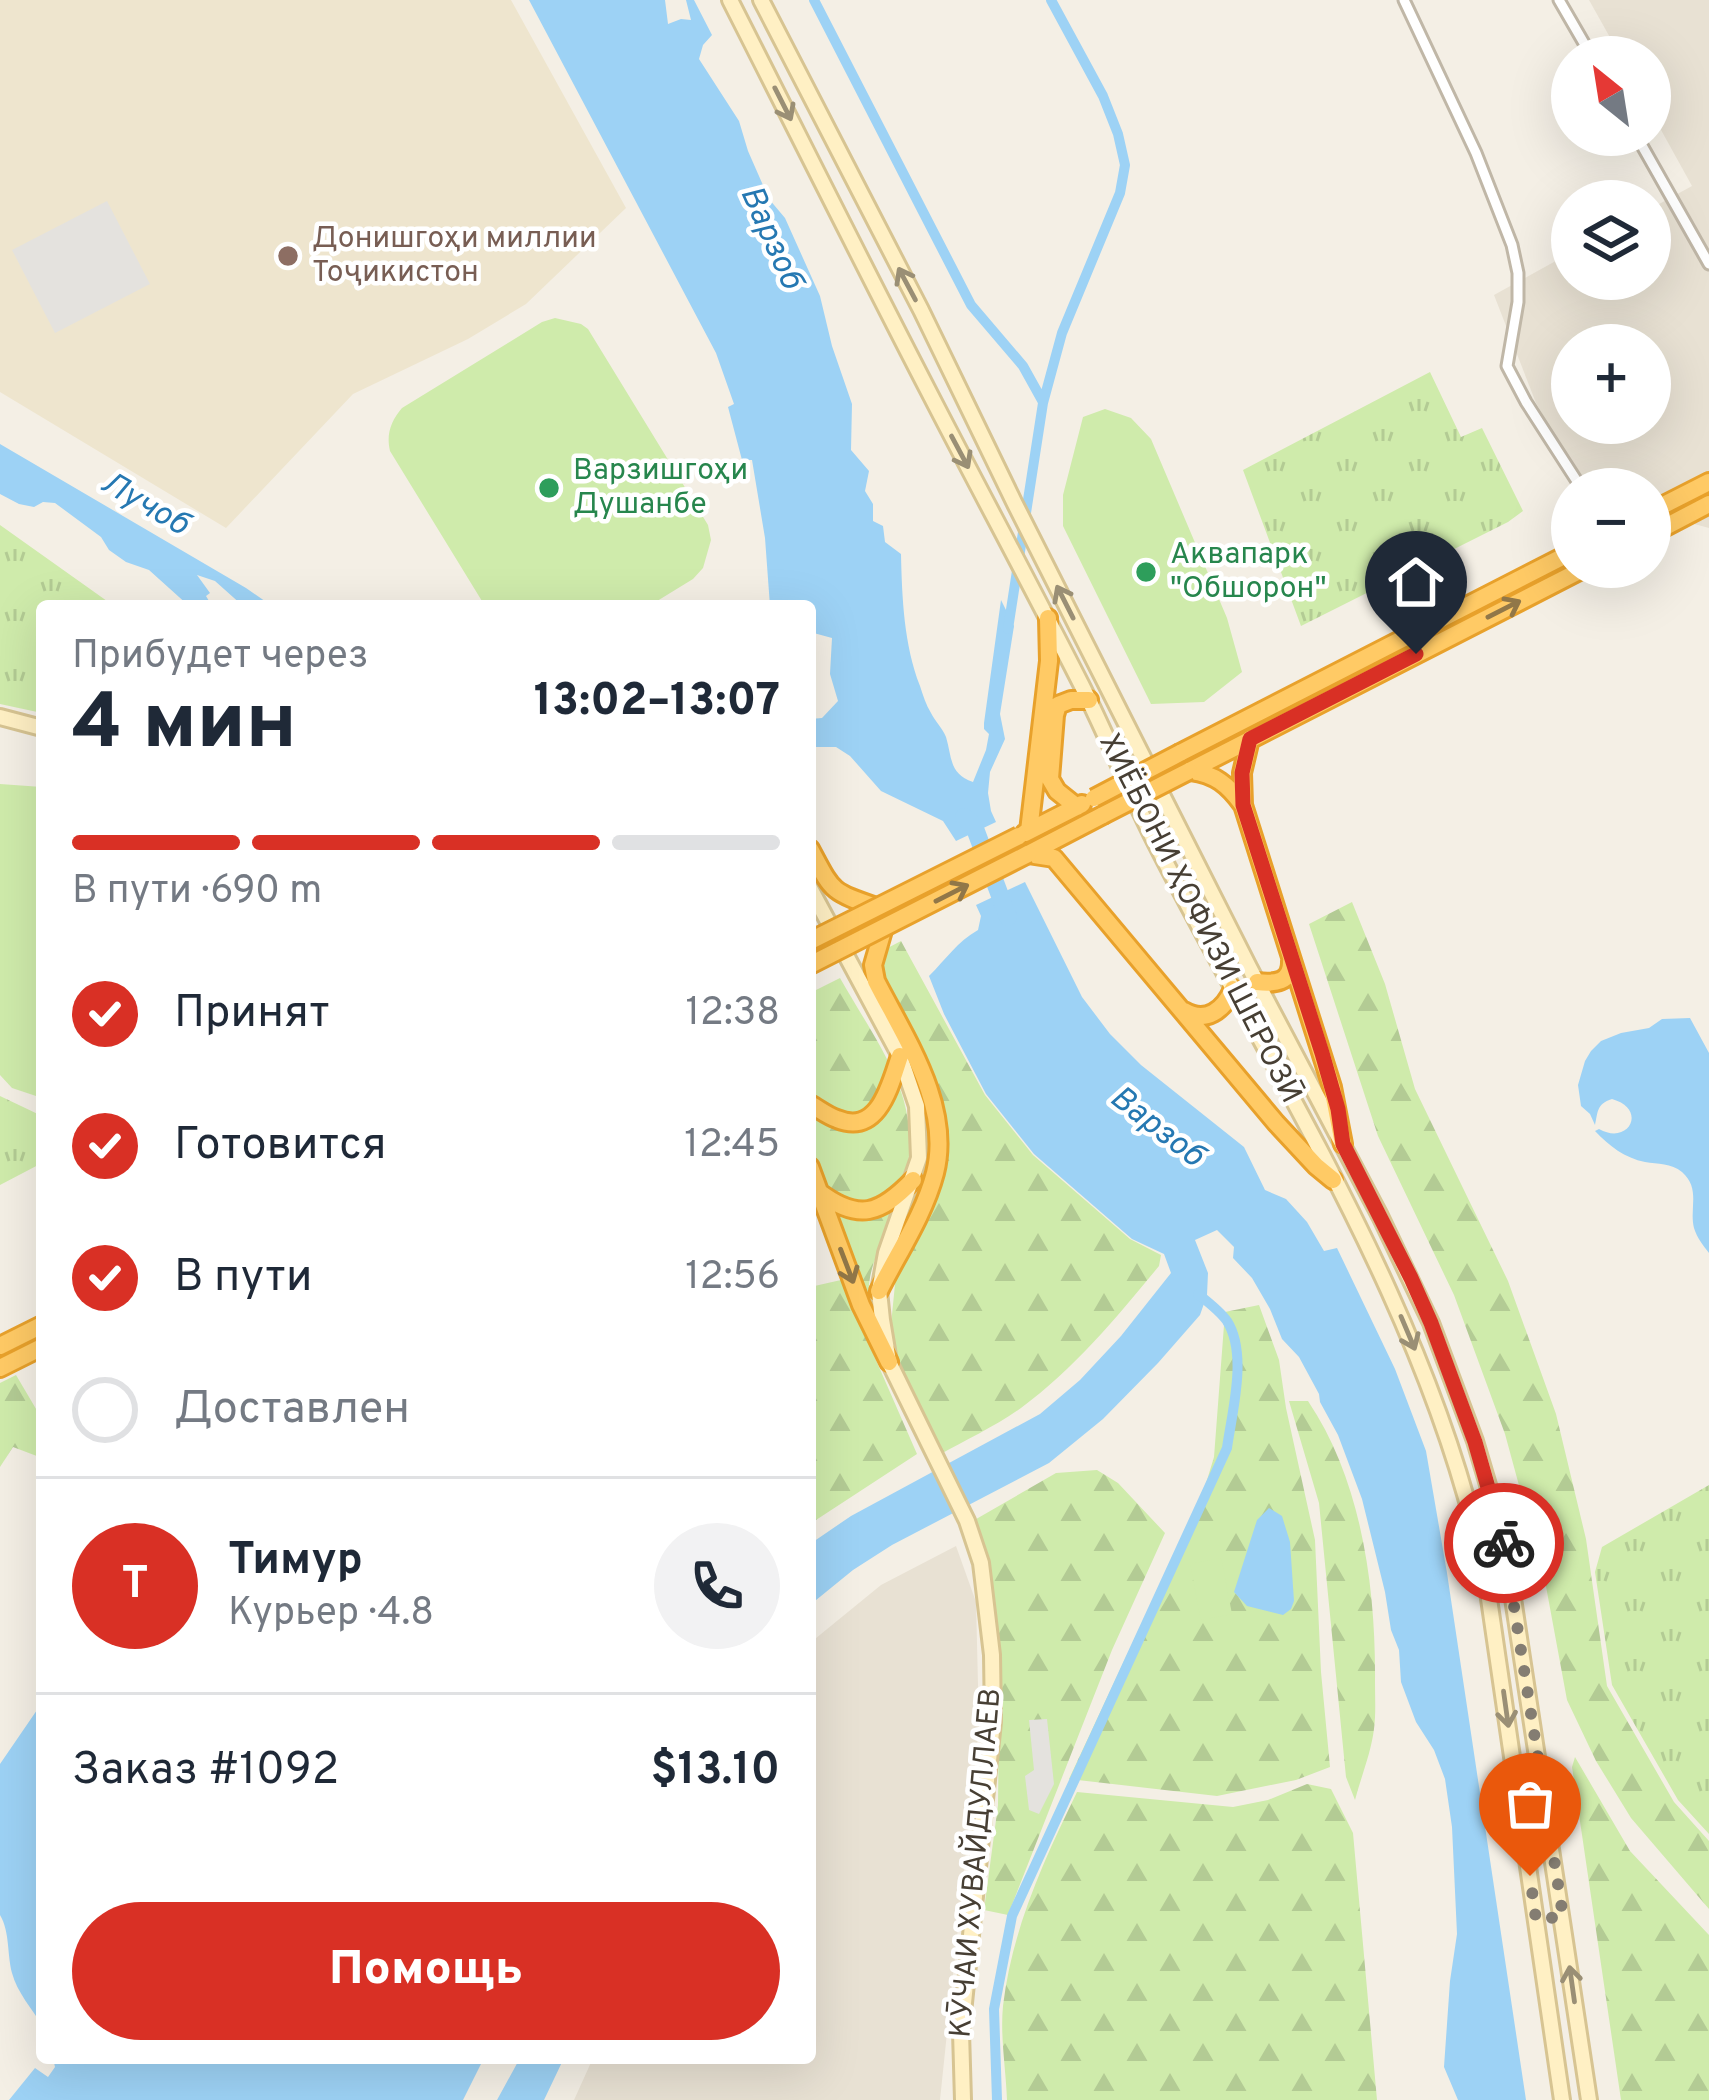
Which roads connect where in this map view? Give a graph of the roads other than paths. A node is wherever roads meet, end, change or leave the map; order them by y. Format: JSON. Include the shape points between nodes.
{"nodes":[{"id":1,"x":730,"y":0,"type":"edge"},
{"id":2,"x":760,"y":0,"type":"edge"},
{"id":3,"x":1404,"y":0,"type":"edge"},
{"id":4,"x":1559,"y":0,"type":"edge"},
{"id":5,"x":1580,"y":36,"type":"edge"},
{"id":6,"x":1648,"y":156,"type":"edge"},
{"id":7,"x":1709,"y":264,"type":"edge"},
{"id":8,"x":928,"y":325,"type":"junction"},
{"id":9,"x":902,"y":338,"type":"junction"},
{"id":10,"x":957,"y":382,"type":"junction"},
{"id":11,"x":932,"y":397,"type":"junction"},
{"id":12,"x":1569,"y":468,"type":"edge"},
{"id":13,"x":1709,"y":482,"type":"edge"},
{"id":14,"x":1671,"y":501,"type":"edge"},
{"id":15,"x":1709,"y":504,"type":"edge"},
{"id":16,"x":1671,"y":524,"type":"edge"},
{"id":17,"x":1551,"y":563,"type":"edge"},
{"id":18,"x":1551,"y":585,"type":"edge"},
{"id":19,"x":1048,"y":618,"type":"junction"},
{"id":20,"x":1089,"y":700,"type":"junction"},
{"id":21,"x":0,"y":717,"type":"edge"},
{"id":22,"x":36,"y":726,"type":"edge"},
{"id":23,"x":1250,"y":739,"type":"junction"},
{"id":24,"x":1190,"y":771,"type":"junction"},
{"id":25,"x":1085,"y":802,"type":"junction"},
{"id":26,"x":1243,"y":805,"type":"junction"},
{"id":27,"x":1024,"y":834,"type":"junction"},
{"id":28,"x":1064,"y":836,"type":"junction"},
{"id":29,"x":1028,"y":854,"type":"junction"},
{"id":30,"x":1054,"y":858,"type":"junction"},
{"id":31,"x":816,"y":860,"type":"edge"},
{"id":32,"x":816,"y":899,"type":"edge"},
{"id":33,"x":876,"y":907,"type":"junction"},
{"id":34,"x":884,"y":927,"type":"junction"},
{"id":35,"x":816,"y":938,"type":"edge"},
{"id":36,"x":816,"y":961,"type":"edge"},
{"id":37,"x":1291,"y":961,"type":"junction"},
{"id":38,"x":1257,"y":982,"type":"junction"},
{"id":39,"x":1233,"y":989,"type":"junction"},
{"id":40,"x":1184,"y":1011,"type":"junction"},
{"id":41,"x":899,"y":1056,"type":"junction"},
{"id":42,"x":816,"y":1108,"type":"edge"},
{"id":43,"x":1343,"y":1144,"type":"junction"},
{"id":44,"x":913,"y":1180,"type":"junction"},
{"id":45,"x":1333,"y":1180,"type":"junction"},
{"id":46,"x":816,"y":1185,"type":"edge"},
{"id":47,"x":818,"y":1191,"type":"junction"},
{"id":48,"x":1380,"y":1216,"type":"junction"},
{"id":49,"x":1357,"y":1228,"type":"junction"},
{"id":50,"x":879,"y":1291,"type":"junction"},
{"id":51,"x":36,"y":1328,"type":"edge"},
{"id":52,"x":0,"y":1346,"type":"edge"},
{"id":53,"x":36,"y":1350,"type":"edge"},
{"id":54,"x":890,"y":1362,"type":"junction"},
{"id":55,"x":0,"y":1368,"type":"edge"},
{"id":56,"x":1563,"y":1916,"type":"junction"},
{"id":57,"x":1536,"y":1920,"type":"junction"},
{"id":58,"x":963,"y":2100,"type":"edge"},
{"id":59,"x":1562,"y":2100,"type":"edge"},
{"id":60,"x":1589,"y":2100,"type":"edge"}],
"edges":[{"from":1,"to":9,"type":"main road","name":"ХИЁБОНИ ҲОФИЗИ ШЕРОЗӢ","one_way":true},
{"from":8,"to":2,"type":"main road","name":"ХИЁБОНИ ҲОФИЗИ ШЕРОЗӢ","one_way":true},
{"from":3,"to":12,"type":"street","via":[[1512,245],[1518,302],[1507,366]]},
{"from":4,"to":5,"type":"street"},
{"from":6,"to":7,"type":"street"},
{"from":8,"to":9,"type":"main road"},
{"from":8,"to":10,"type":"main road","name":"ХИЁБОНИ ҲОФИЗИ ШЕРОЗӢ"},
{"from":9,"to":11,"type":"main road","name":"ХИЁБОНИ ҲОФИЗИ ШЕРОЗӢ"},
{"from":10,"to":11,"type":"main road"},
{"from":38,"to":10,"type":"main road","name":"ХИЁБОНИ ҲОФИЗИ ШЕРОЗӢ","one_way":true},
{"from":11,"to":19,"type":"main road","name":"ХИЁБОНИ ҲОФИЗИ ШЕРОЗӢ","one_way":true},
{"from":13,"to":14,"type":"highway"},
{"from":15,"to":16,"type":"highway"},
{"from":17,"to":25,"type":"highway","bridge":true},
{"from":23,"to":18,"type":"highway","one_way":true},
{"from":19,"to":20,"type":"main road","name":"ХИЁБОНИ ҲОФИЗИ ШЕРОЗӢ"},
{"from":19,"to":27,"type":"highway"},
{"from":20,"to":25,"type":"highway","via":[[1058,705],[1050,779],[1057,791]]},
{"from":20,"to":39,"type":"main road","name":"ХИЁБОНИ ҲОФИЗИ ШЕРОЗӢ"},
{"from":21,"to":22,"type":"main road"},
{"from":23,"to":24,"type":"highway"},
{"from":23,"to":26,"type":"highway"},
{"from":24,"to":26,"type":"highway","via":[[1216,778]]},
{"from":24,"to":28,"type":"highway","bridge":true},
{"from":25,"to":27,"type":"highway"},
{"from":26,"to":37,"type":"highway"},
{"from":27,"to":33,"type":"highway","bridge":true},
{"from":28,"to":29,"type":"highway"},
{"from":28,"to":30,"type":"highway"},
{"from":29,"to":30,"type":"highway"},
{"from":34,"to":29,"type":"highway","one_way":true,"bridge":true},
{"from":30,"to":40,"type":"highway"},
{"from":31,"to":33,"type":"highway","via":[[837,892]]},
{"from":32,"to":41,"type":"main road","name":"КӮЧАИ ХУВАЙДУЛЛАЕВ"},
{"from":33,"to":35,"type":"highway","bridge":true},
{"from":34,"to":36,"type":"highway","bridge":true},
{"from":34,"to":50,"type":"highway","via":[[876,982],[930,1090],[936,1129],[935,1172]]},
{"from":37,"to":38,"type":"highway","via":[[1285,979]]},
{"from":37,"to":43,"type":"highway"},
{"from":38,"to":43,"type":"main road","name":"ХИЁБОНИ ҲОФИЗИ ШЕРОЗӢ"},
{"from":39,"to":40,"type":"highway","via":[[1212,1014]]},
{"from":39,"to":45,"type":"main road","name":"ХИЁБОНИ ҲОФИЗИ ШЕРОЗӢ"},
{"from":40,"to":45,"type":"highway"},
{"from":41,"to":42,"type":"highway","via":[[871,1118],[852,1123]]},
{"from":41,"to":44,"type":"main road","name":"КӮЧАИ ХУВАЙДУЛЛАЕВ","via":[[917,1106]]},
{"from":43,"to":48,"type":"main road","name":"ХИЁБОНИ ҲОФИЗИ ШЕРОЗӢ"},
{"from":44,"to":47,"type":"highway","via":[[867,1211],[836,1205]]},
{"from":44,"to":50,"type":"main road","name":"КӮЧАИ ХУВАЙДУЛЛАЕВ"},
{"from":45,"to":49,"type":"main road","name":"ХИЁБОНИ ҲОФИЗИ ШЕРОЗӢ"},
{"from":46,"to":47,"type":"highway"},
{"from":47,"to":54,"type":"highway","one_way":true},
{"from":48,"to":49,"type":"main road"},
{"from":48,"to":56,"type":"main road","name":"ХИЁБОНИ ҲОФИЗИ ШЕРОЗӢ","via":[[1431,1323],[1499,1522]]},
{"from":49,"to":57,"type":"main road","name":"ХИЁБОНИ ҲОФИЗИ ШЕРОЗӢ","one_way":true,"via":[[1416,1354],[1474,1524]]},
{"from":50,"to":54,"type":"main road","name":"КӮЧАИ ХУВАЙДУЛЛАЕВ"},
{"from":51,"to":52,"type":"highway"},
{"from":53,"to":55,"type":"highway"},
{"from":54,"to":58,"type":"main road","name":"КӮЧАИ ХУВАЙДУЛЛАЕВ","via":[[976,1542],[992,1655],[993,1722],[961,2032]]},
{"from":56,"to":57,"type":"main road"},
{"from":60,"to":56,"type":"main road","name":"ХИЁБОНИ ҲОФИЗИ ШЕРОЗӢ","one_way":true},
{"from":57,"to":59,"type":"main road","name":"ХИЁБОНИ ҲОФИЗИ ШЕРОЗӢ"}]}
